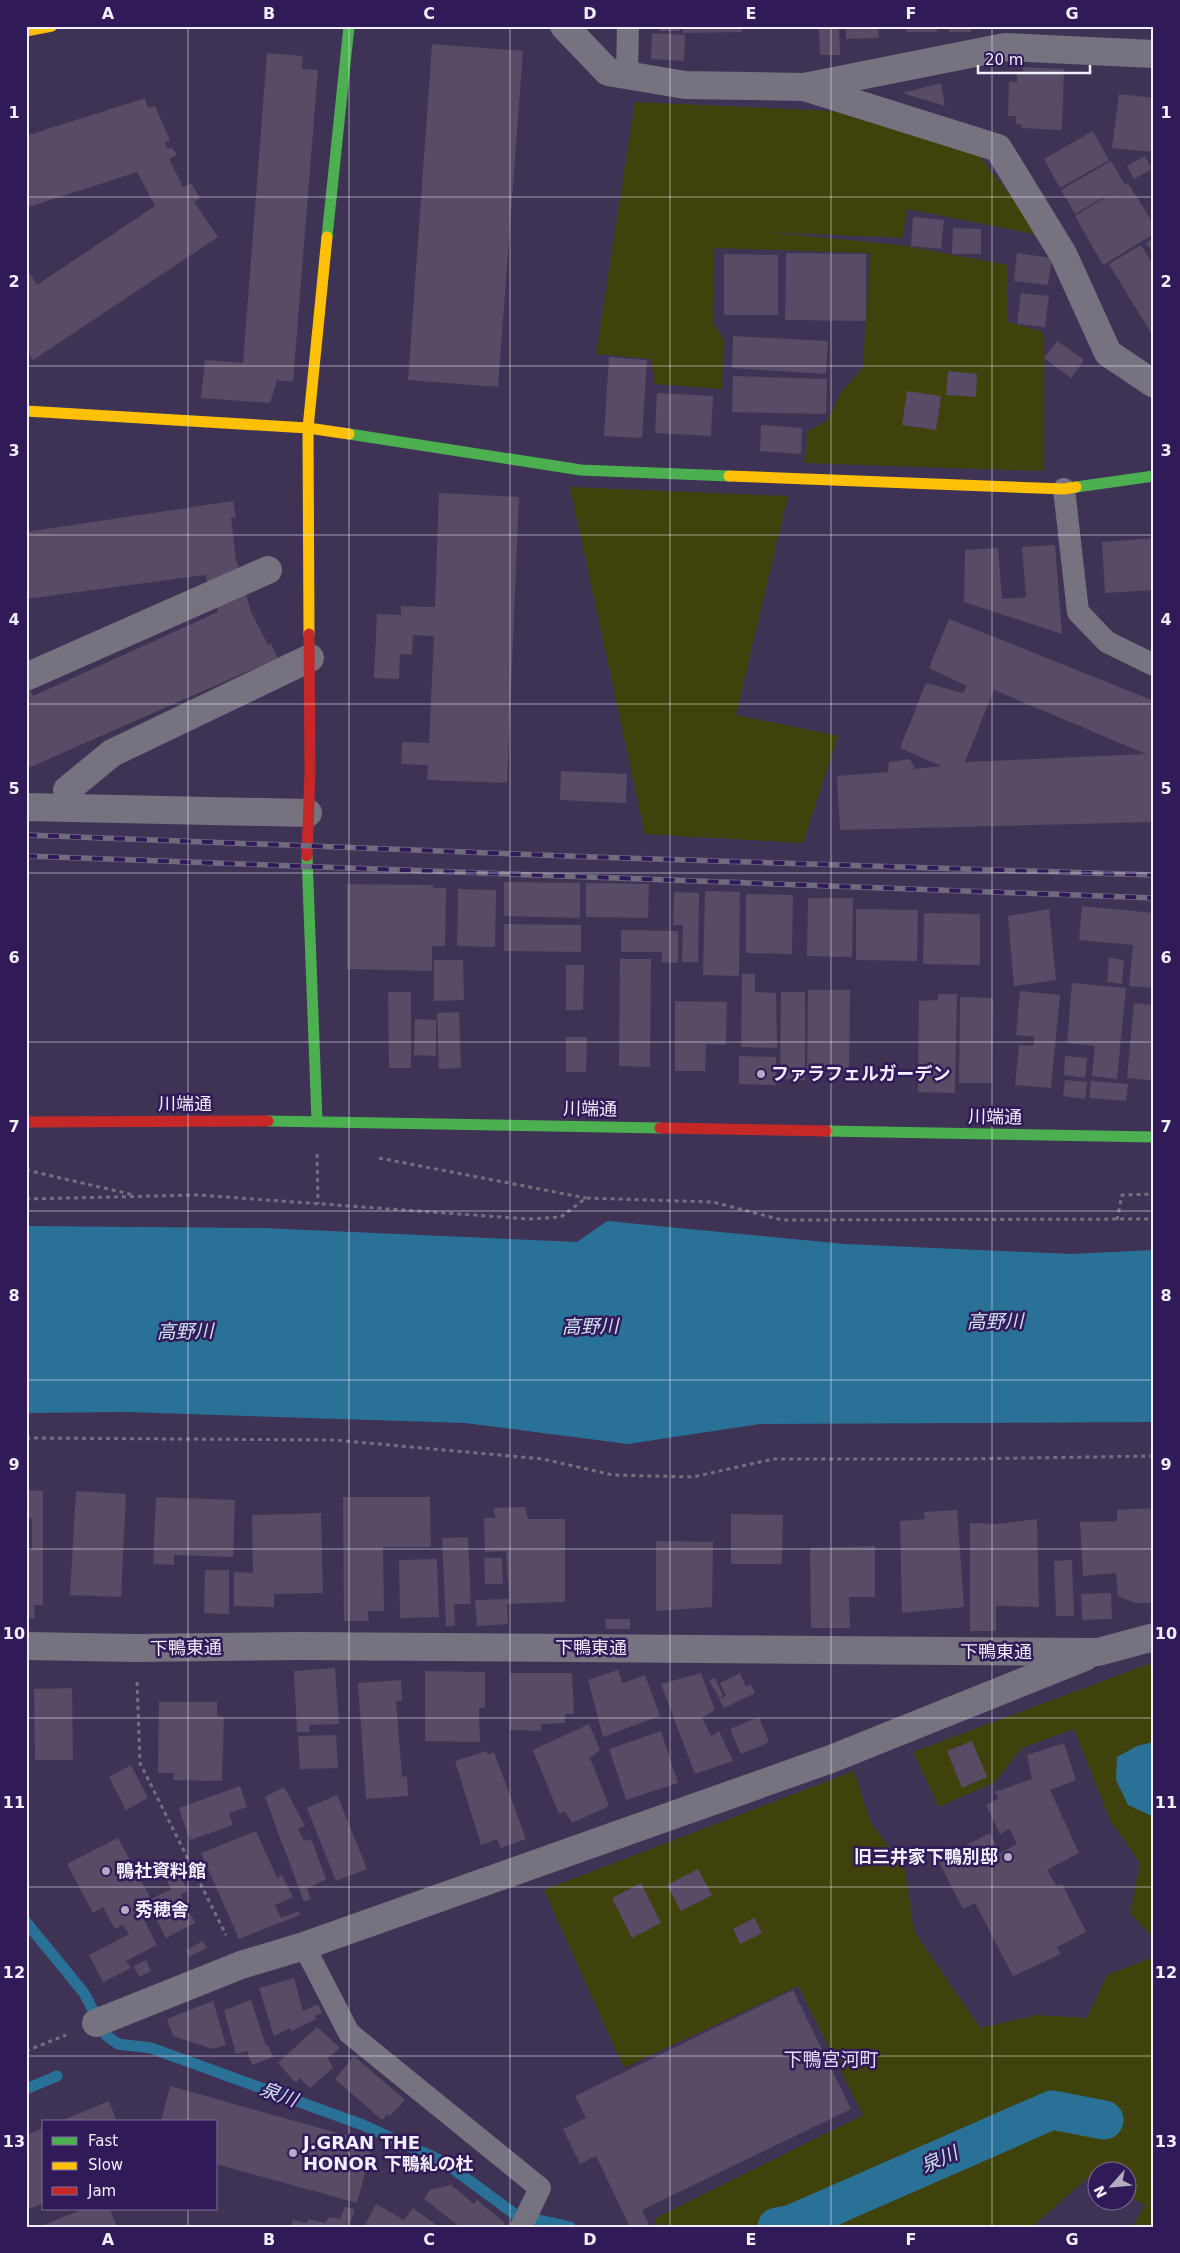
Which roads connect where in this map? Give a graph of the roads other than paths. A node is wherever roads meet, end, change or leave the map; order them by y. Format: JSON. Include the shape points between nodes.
{"nodes":[{"id":1,"x":52,"y":26,"type":"edge"},
{"id":2,"x":349,"y":26,"type":"edge"},
{"id":3,"x":564,"y":26,"type":"edge"},
{"id":4,"x":628,"y":26,"type":"edge"},
{"id":5,"x":26,"y":31,"type":"edge"},
{"id":6,"x":1154,"y":54,"type":"edge"},
{"id":7,"x":627,"y":75,"type":"junction"},
{"id":8,"x":804,"y":87,"type":"junction"},
{"id":9,"x":1154,"y":384,"type":"edge"},
{"id":10,"x":26,"y":411,"type":"edge"},
{"id":11,"x":308,"y":428,"type":"junction"},
{"id":12,"x":1154,"y":476,"type":"edge"},
{"id":13,"x":1064,"y":489,"type":"junction"},
{"id":14,"x":268,"y":570,"type":"dead end"},
{"id":15,"x":310,"y":658,"type":"junction"},
{"id":16,"x":1154,"y":665,"type":"edge"},
{"id":17,"x":26,"y":676,"type":"edge"},
{"id":18,"x":67,"y":790,"type":"dead end"},
{"id":19,"x":26,"y":806,"type":"edge"},
{"id":20,"x":308,"y":813,"type":"junction"},
{"id":21,"x":316,"y":1121,"type":"junction"},
{"id":22,"x":26,"y":1122,"type":"edge"},
{"id":23,"x":1154,"y":1137,"type":"edge"},
{"id":24,"x":1154,"y":1637,"type":"edge"},
{"id":25,"x":26,"y":1646,"type":"edge"},
{"id":26,"x":1098,"y":1652,"type":"junction"},
{"id":27,"x":304,"y":1946,"type":"junction"},
{"id":28,"x":103,"y":2020,"type":"road end"},
{"id":29,"x":522,"y":2227,"type":"edge"}],
"edges":[{"from":1,"to":5,"type":"street"},
{"from":2,"to":11,"type":"street"},
{"from":3,"to":7,"type":"street","via":[[608,72]]},
{"from":4,"to":7,"type":"lane"},
{"from":6,"to":8,"type":"street","via":[[1005,47]]},
{"from":7,"to":8,"type":"street","via":[[685,85]]},
{"from":8,"to":9,"type":"street","via":[[998,148],[1063,254],[1108,353]]},
{"from":10,"to":11,"type":"street"},
{"from":11,"to":13,"type":"street","via":[[581,470]]},
{"from":11,"to":15,"type":"street"},
{"from":12,"to":13,"type":"street"},
{"from":13,"to":16,"type":"lane","via":[[1078,612],[1107,642]]},
{"from":14,"to":17,"type":"street"},
{"from":15,"to":18,"type":"street","via":[[112,753]]},
{"from":15,"to":20,"type":"street"},
{"from":19,"to":20,"type":"street"},
{"from":20,"to":21,"type":"street"},
{"from":21,"to":22,"type":"street","name":"川端通"},
{"from":21,"to":23,"type":"street","name":"川端通"},
{"from":24,"to":26,"type":"street","name":"下鴨東通"},
{"from":25,"to":26,"type":"street","name":"下鴨東通"},
{"from":26,"to":27,"type":"street","via":[[832,1759]]},
{"from":27,"to":28,"type":"street","via":[[241,1965]]},
{"from":27,"to":29,"type":"lane","via":[[349,2033],[540,2188]]}]}
